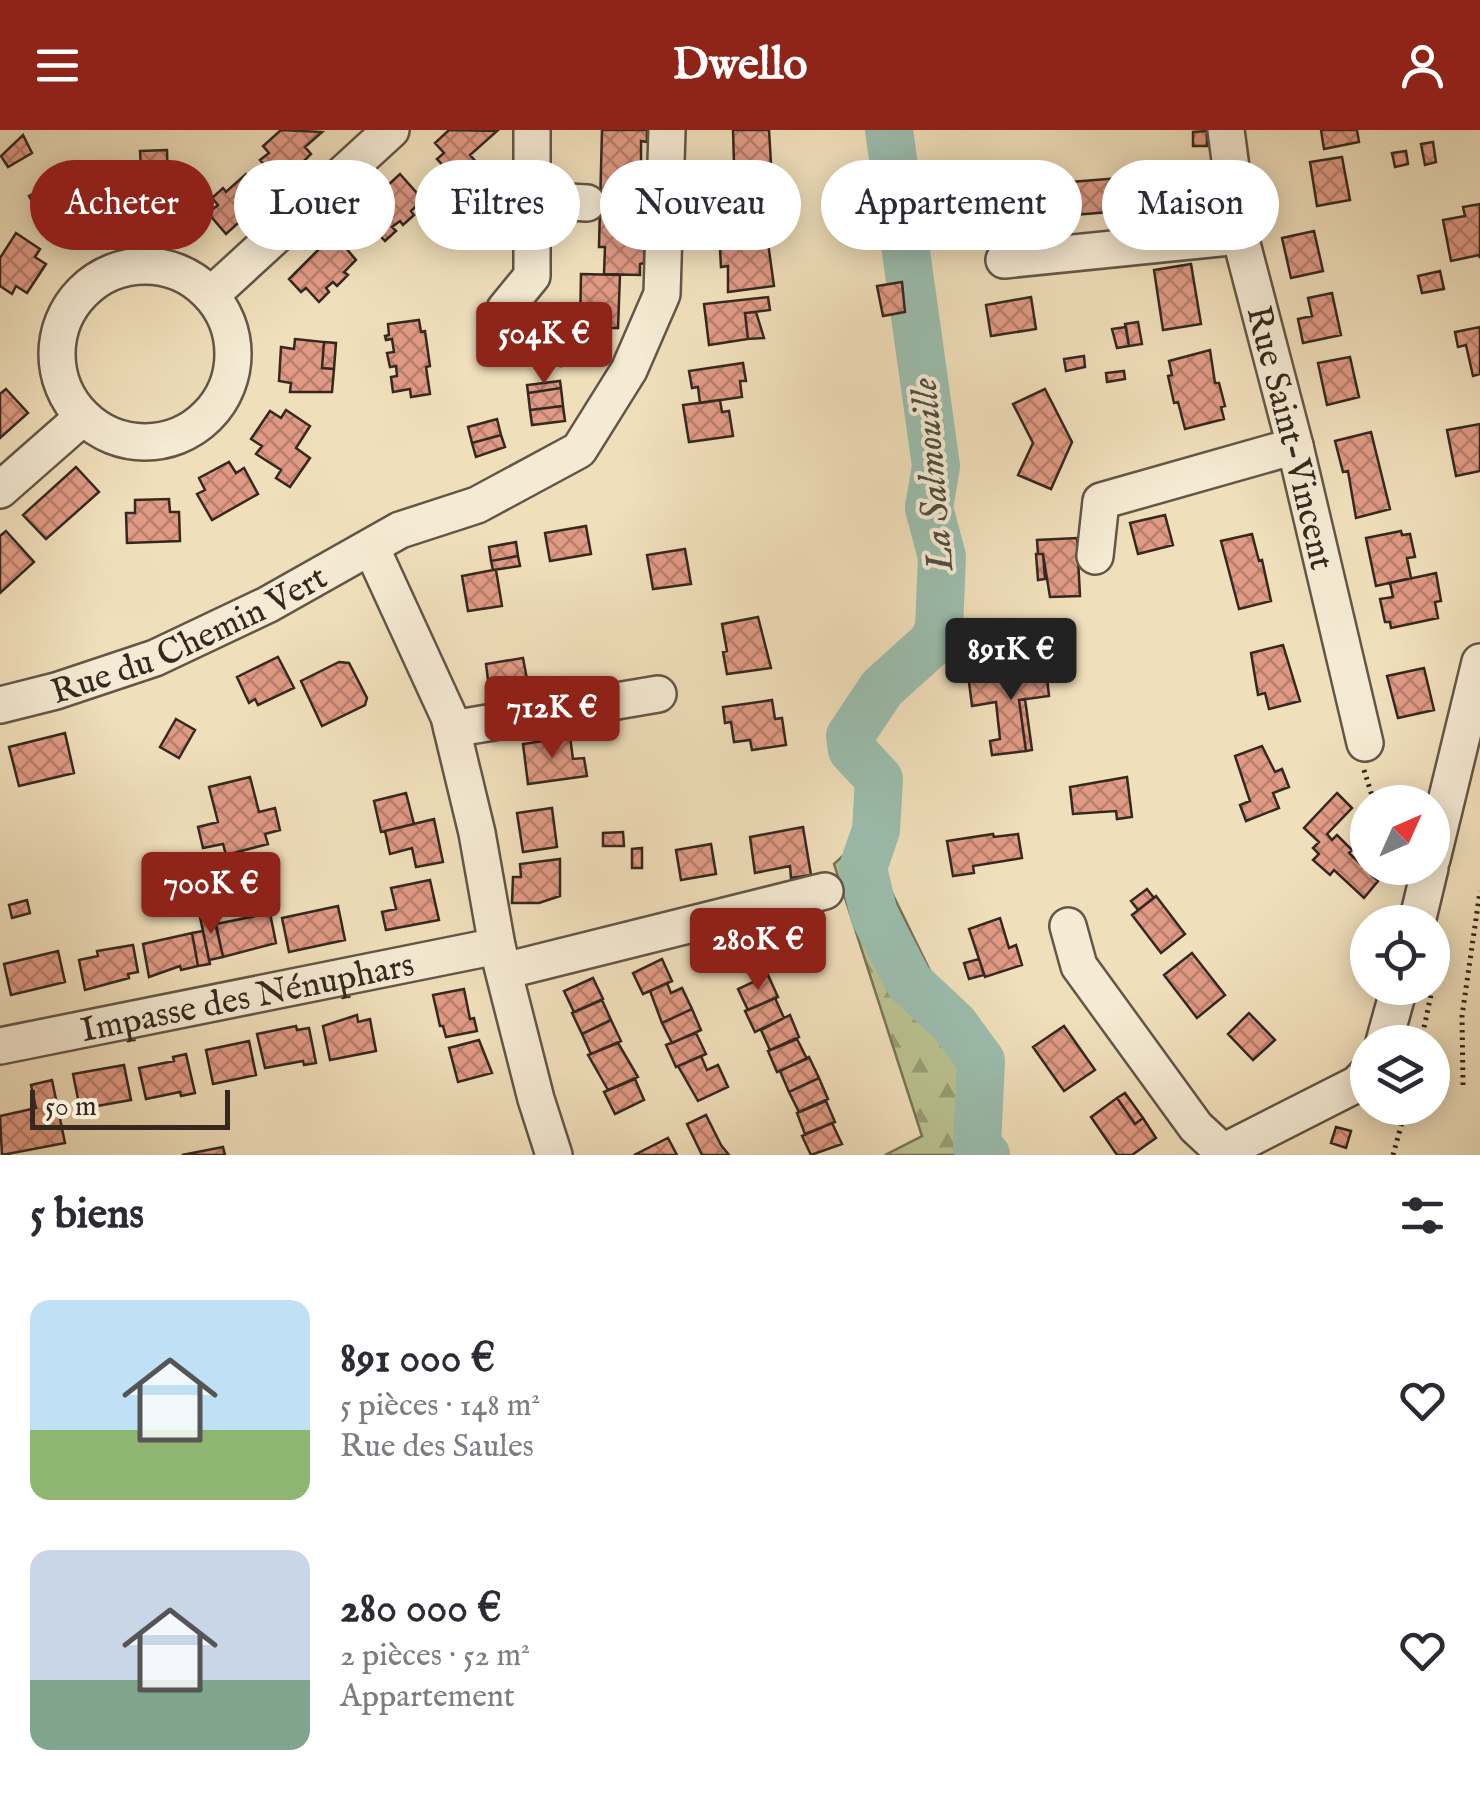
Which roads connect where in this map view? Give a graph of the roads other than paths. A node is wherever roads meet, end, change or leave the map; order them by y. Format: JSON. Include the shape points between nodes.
{"nodes":[{"id":1,"x":390,"y":130,"type":"edge"},
{"id":2,"x":532,"y":130,"type":"edge"},
{"id":3,"x":667,"y":130,"type":"edge"},
{"id":4,"x":1226,"y":130,"type":"edge"},
{"id":5,"x":532,"y":160,"type":"edge"},
{"id":6,"x":1230,"y":160,"type":"edge"},
{"id":7,"x":580,"y":203,"type":"edge"},
{"id":8,"x":587,"y":203,"type":"dead end"},
{"id":9,"x":532,"y":250,"type":"edge"},
{"id":10,"x":1102,"y":250,"type":"edge"},
{"id":11,"x":1244,"y":250,"type":"edge"},
{"id":12,"x":1004,"y":260,"type":"dead end"},
{"id":13,"x":211,"y":295,"type":"junction"},
{"id":14,"x":505,"y":309,"type":"dead end"},
{"id":15,"x":83,"y":417,"type":"junction"},
{"id":16,"x":1296,"y":446,"type":"junction"},
{"id":17,"x":0,"y":490,"type":"edge"},
{"id":18,"x":371,"y":547,"type":"junction"},
{"id":19,"x":1095,"y":556,"type":"dead end"},
{"id":20,"x":1480,"y":662,"type":"edge"},
{"id":21,"x":658,"y":694,"type":"dead end"},
{"id":22,"x":0,"y":705,"type":"edge"},
{"id":23,"x":452,"y":729,"type":"junction"},
{"id":24,"x":1365,"y":744,"type":"dead end"},
{"id":25,"x":1450,"y":785,"type":"edge"},
{"id":26,"x":824,"y":891,"type":"dead end"},
{"id":27,"x":1068,"y":926,"type":"dead end"},
{"id":28,"x":500,"y":959,"type":"junction"},
{"id":29,"x":0,"y":1046,"type":"edge"},
{"id":30,"x":1350,"y":1088,"type":"edge"},
{"id":31,"x":1222,"y":1154,"type":"edge"},
{"id":32,"x":554,"y":1155,"type":"edge"}],
"edges":[{"from":1,"to":13,"type":"street"},
{"from":2,"to":5,"type":"street"},
{"from":3,"to":18,"type":"street","name":"Rue du Chemin Vert","via":[[662,294],[630,370],[579,450],[477,505],[400,530]]},
{"from":4,"to":6,"type":"street","name":"Rue Saint-Vincent"},
{"from":7,"to":8,"type":"street"},
{"from":9,"to":14,"type":"street","via":[[532,276]]},
{"from":10,"to":12,"type":"street"},
{"from":11,"to":16,"type":"street","name":"Rue Saint-Vincent"},
{"from":13,"to":15,"type":"street","via":[[227,320],[234,350],[230,380],[194,428],[167,440],[137,442]]},
{"from":13,"to":15,"type":"street","via":[[162,267],[134,266],[84,290],[58,339],[66,394]]},
{"from":15,"to":17,"type":"street"},
{"from":16,"to":19,"type":"street","via":[[1101,501]]},
{"from":16,"to":24,"type":"street","name":"Rue Saint-Vincent"},
{"from":18,"to":22,"type":"street","name":"Rue du Chemin Vert","via":[[155,658]]},
{"from":18,"to":23,"type":"street"},
{"from":20,"to":25,"type":"street"},
{"from":21,"to":23,"type":"street"},
{"from":23,"to":28,"type":"street"},
{"from":26,"to":28,"type":"street","name":"Impasse des Nénuphars"},
{"from":27,"to":31,"type":"street","via":[[1079,966]]},
{"from":28,"to":29,"type":"street","name":"Impasse des Nénuphars"},
{"from":28,"to":32,"type":"street"},
{"from":30,"to":31,"type":"street"}]}
